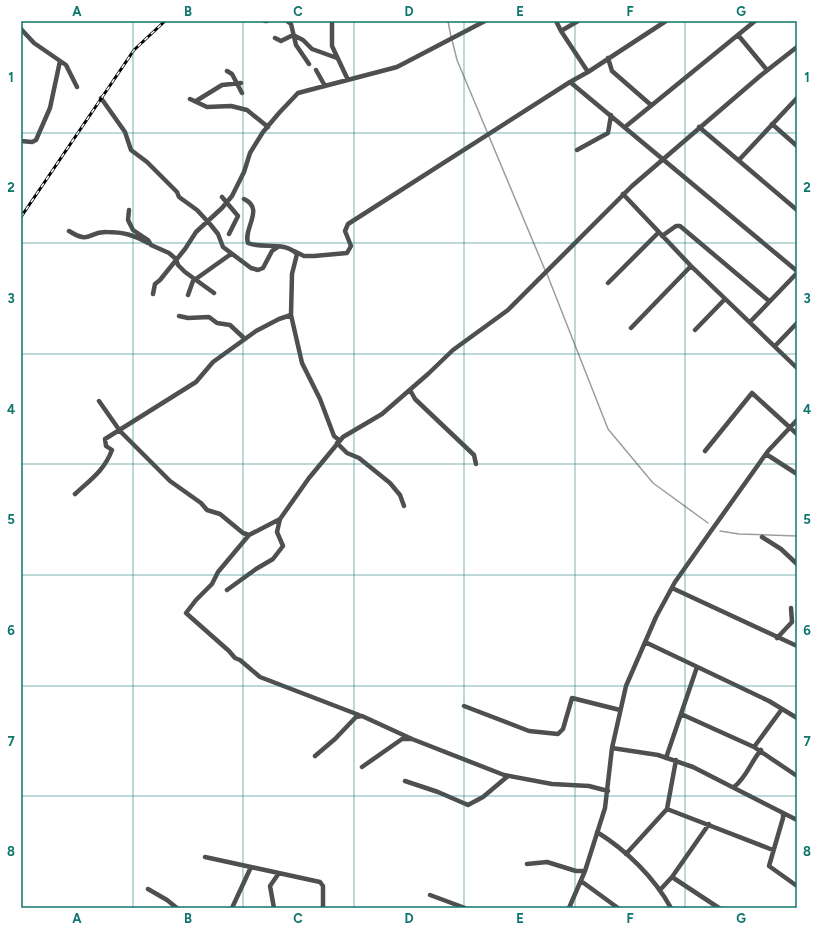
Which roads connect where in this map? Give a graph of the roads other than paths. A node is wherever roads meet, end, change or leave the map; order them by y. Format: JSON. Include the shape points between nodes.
{"nodes":[{"id":1,"x":287,"y":21,"type":"edge"},
{"id":2,"x":485,"y":21,"type":"edge"},
{"id":3,"x":556,"y":21,"type":"edge"},
{"id":4,"x":578,"y":21,"type":"edge"},
{"id":5,"x":666,"y":21,"type":"edge"},
{"id":6,"x":755,"y":21,"type":"edge"},
{"id":7,"x":332,"y":22,"type":"edge"},
{"id":8,"x":21,"y":29,"type":"edge"},
{"id":9,"x":561,"y":31,"type":"junction"},
{"id":10,"x":293,"y":35,"type":"junction"},
{"id":11,"x":738,"y":35,"type":"junction"},
{"id":12,"x":275,"y":38,"type":"dead end"},
{"id":13,"x":797,"y":47,"type":"edge"},
{"id":14,"x":337,"y":58,"type":"junction"},
{"id":15,"x":608,"y":58,"type":"junction"},
{"id":16,"x":60,"y":60,"type":"junction"},
{"id":17,"x":309,"y":64,"type":"dead end"},
{"id":18,"x":316,"y":70,"type":"dead end"},
{"id":19,"x":767,"y":70,"type":"junction"},
{"id":20,"x":227,"y":71,"type":"dead end"},
{"id":21,"x":588,"y":72,"type":"junction"},
{"id":22,"x":348,"y":80,"type":"junction"},
{"id":23,"x":570,"y":82,"type":"junction"},
{"id":24,"x":239,"y":84,"type":"junction"},
{"id":25,"x":325,"y":86,"type":"junction"},
{"id":26,"x":77,"y":87,"type":"dead end"},
{"id":27,"x":242,"y":92,"type":"dead end"},
{"id":28,"x":101,"y":98,"type":"dead end"},
{"id":29,"x":797,"y":98,"type":"edge"},
{"id":30,"x":190,"y":99,"type":"dead end"},
{"id":31,"x":196,"y":101,"type":"junction"},
{"id":32,"x":651,"y":105,"type":"junction"},
{"id":33,"x":611,"y":115,"type":"junction"},
{"id":34,"x":772,"y":124,"type":"junction"},
{"id":35,"x":268,"y":127,"type":"junction"},
{"id":36,"x":625,"y":127,"type":"junction"},
{"id":37,"x":699,"y":127,"type":"junction"},
{"id":38,"x":21,"y":141,"type":"edge"},
{"id":39,"x":797,"y":146,"type":"edge"},
{"id":40,"x":577,"y":150,"type":"dead end"},
{"id":41,"x":664,"y":159,"type":"junction"},
{"id":42,"x":739,"y":160,"type":"junction"},
{"id":43,"x":622,"y":194,"type":"junction"},
{"id":44,"x":222,"y":197,"type":"dead end"},
{"id":45,"x":244,"y":199,"type":"dead end"},
{"id":46,"x":226,"y":204,"type":"junction"},
{"id":47,"x":129,"y":210,"type":"dead end"},
{"id":48,"x":797,"y":210,"type":"edge"},
{"id":49,"x":207,"y":221,"type":"junction"},
{"id":50,"x":69,"y":231,"type":"dead end"},
{"id":51,"x":229,"y":234,"type":"dead end"},
{"id":52,"x":660,"y":234,"type":"junction"},
{"id":53,"x":151,"y":244,"type":"junction"},
{"id":54,"x":278,"y":247,"type":"junction"},
{"id":55,"x":294,"y":251,"type":"junction"},
{"id":56,"x":231,"y":254,"type":"junction"},
{"id":57,"x":176,"y":259,"type":"junction"},
{"id":58,"x":691,"y":266,"type":"junction"},
{"id":59,"x":797,"y":272,"type":"edge"},
{"id":60,"x":196,"y":280,"type":"junction"},
{"id":61,"x":608,"y":283,"type":"dead end"},
{"id":62,"x":214,"y":293,"type":"dead end"},
{"id":63,"x":153,"y":294,"type":"dead end"},
{"id":64,"x":188,"y":295,"type":"dead end"},
{"id":65,"x":725,"y":299,"type":"junction"},
{"id":66,"x":770,"y":301,"type":"junction"},
{"id":67,"x":291,"y":315,"type":"junction"},
{"id":68,"x":179,"y":316,"type":"dead end"},
{"id":69,"x":750,"y":322,"type":"junction"},
{"id":70,"x":797,"y":324,"type":"edge"},
{"id":71,"x":631,"y":328,"type":"dead end"},
{"id":72,"x":695,"y":330,"type":"dead end"},
{"id":73,"x":245,"y":339,"type":"junction"},
{"id":74,"x":775,"y":346,"type":"junction"},
{"id":75,"x":797,"y":368,"type":"edge"},
{"id":76,"x":410,"y":390,"type":"junction"},
{"id":77,"x":99,"y":401,"type":"dead end"},
{"id":78,"x":797,"y":420,"type":"edge"},
{"id":79,"x":789,"y":428,"type":"junction"},
{"id":80,"x":120,"y":431,"type":"junction"},
{"id":81,"x":797,"y":434,"type":"edge"},
{"id":82,"x":338,"y":442,"type":"junction"},
{"id":83,"x":705,"y":451,"type":"dead end"},
{"id":84,"x":766,"y":454,"type":"junction"},
{"id":85,"x":476,"y":464,"type":"dead end"},
{"id":86,"x":797,"y":474,"type":"edge"},
{"id":87,"x":75,"y":494,"type":"dead end"},
{"id":88,"x":404,"y":506,"type":"dead end"},
{"id":89,"x":280,"y":519,"type":"junction"},
{"id":90,"x":249,"y":535,"type":"junction"},
{"id":91,"x":762,"y":537,"type":"dead end"},
{"id":92,"x":797,"y":564,"type":"edge"},
{"id":93,"x":672,"y":588,"type":"junction"},
{"id":94,"x":227,"y":590,"type":"dead end"},
{"id":95,"x":791,"y":608,"type":"dead end"},
{"id":96,"x":777,"y":638,"type":"junction"},
{"id":97,"x":644,"y":642,"type":"junction"},
{"id":98,"x":797,"y":646,"type":"edge"},
{"id":99,"x":697,"y":666,"type":"junction"},
{"id":100,"x":464,"y":706,"type":"dead end"},
{"id":101,"x":782,"y":709,"type":"junction"},
{"id":102,"x":620,"y":710,"type":"junction"},
{"id":103,"x":681,"y":714,"type":"junction"},
{"id":104,"x":359,"y":716,"type":"junction"},
{"id":105,"x":797,"y":718,"type":"edge"},
{"id":106,"x":412,"y":739,"type":"junction"},
{"id":107,"x":754,"y":746,"type":"junction"},
{"id":108,"x":612,"y":748,"type":"junction"},
{"id":109,"x":761,"y":750,"type":"junction"},
{"id":110,"x":315,"y":756,"type":"dead end"},
{"id":111,"x":666,"y":758,"type":"junction"},
{"id":112,"x":676,"y":760,"type":"junction"},
{"id":113,"x":362,"y":767,"type":"dead end"},
{"id":114,"x":508,"y":776,"type":"junction"},
{"id":115,"x":797,"y":776,"type":"edge"},
{"id":116,"x":405,"y":781,"type":"dead end"},
{"id":117,"x":734,"y":787,"type":"junction"},
{"id":118,"x":608,"y":791,"type":"junction"},
{"id":119,"x":667,"y":809,"type":"junction"},
{"id":120,"x":783,"y":814,"type":"junction"},
{"id":121,"x":797,"y":820,"type":"edge"},
{"id":122,"x":709,"y":824,"type":"junction"},
{"id":123,"x":597,"y":832,"type":"junction"},
{"id":124,"x":773,"y":850,"type":"junction"},
{"id":125,"x":626,"y":854,"type":"junction"},
{"id":126,"x":205,"y":857,"type":"dead end"},
{"id":127,"x":527,"y":864,"type":"dead end"},
{"id":128,"x":251,"y":867,"type":"junction"},
{"id":129,"x":585,"y":871,"type":"junction"},
{"id":130,"x":279,"y":872,"type":"junction"},
{"id":131,"x":672,"y":877,"type":"junction"},
{"id":132,"x":581,"y":881,"type":"junction"},
{"id":133,"x":797,"y":886,"type":"edge"},
{"id":134,"x":148,"y":889,"type":"dead end"},
{"id":135,"x":660,"y":890,"type":"junction"},
{"id":136,"x":430,"y":895,"type":"dead end"},
{"id":137,"x":177,"y":908,"type":"edge"},
{"id":138,"x":232,"y":908,"type":"edge"},
{"id":139,"x":274,"y":908,"type":"edge"},
{"id":140,"x":323,"y":908,"type":"edge"},
{"id":141,"x":465,"y":908,"type":"edge"},
{"id":142,"x":569,"y":908,"type":"edge"},
{"id":143,"x":618,"y":908,"type":"edge"},
{"id":144,"x":671,"y":908,"type":"edge"},
{"id":145,"x":719,"y":908,"type":"edge"}],
"edges":[{"from":1,"to":10,"type":"street","via":[[291,24]]},
{"from":2,"to":22,"type":"street","via":[[397,67]]},
{"from":3,"to":9,"type":"street"},
{"from":4,"to":9,"type":"street"},
{"from":5,"to":15,"type":"street"},
{"from":6,"to":11,"type":"street"},
{"from":7,"to":14,"type":"street","via":[[331,38]]},
{"from":8,"to":16,"type":"street","via":[[34,43]]},
{"from":9,"to":21,"type":"street"},
{"from":10,"to":12,"type":"street","via":[[281,40]]},
{"from":10,"to":14,"type":"street","via":[[312,49]]},
{"from":10,"to":17,"type":"street","via":[[299,51]]},
{"from":11,"to":19,"type":"street"},
{"from":11,"to":32,"type":"street"},
{"from":13,"to":19,"type":"street"},
{"from":14,"to":22,"type":"street"},
{"from":15,"to":21,"type":"street"},
{"from":15,"to":32,"type":"street","via":[[612,71]]},
{"from":16,"to":26,"type":"street","via":[[66,65]]},
{"from":16,"to":38,"type":"street","via":[[50,108],[36,140]]},
{"from":18,"to":25,"type":"street"},
{"from":19,"to":37,"type":"street"},
{"from":20,"to":24,"type":"street"},
{"from":21,"to":23,"type":"street"},
{"from":22,"to":25,"type":"street"},
{"from":23,"to":33,"type":"street"},
{"from":23,"to":55,"type":"street","via":[[348,224],[345,231],[351,246],[347,253],[304,256]]},
{"from":24,"to":27,"type":"street"},
{"from":24,"to":31,"type":"street","via":[[222,85]]},
{"from":25,"to":35,"type":"street","via":[[298,93]]},
{"from":28,"to":49,"type":"street","via":[[125,132],[130,150],[150,165],[179,197]]},
{"from":29,"to":34,"type":"street"},
{"from":30,"to":31,"type":"street"},
{"from":31,"to":35,"type":"street","via":[[207,107],[231,106],[247,110]]},
{"from":32,"to":36,"type":"street"},
{"from":33,"to":36,"type":"street"},
{"from":33,"to":40,"type":"street","via":[[608,133]]},
{"from":34,"to":39,"type":"street"},
{"from":34,"to":42,"type":"street"},
{"from":35,"to":46,"type":"street","via":[[250,153],[241,178]]},
{"from":36,"to":41,"type":"street"},
{"from":37,"to":41,"type":"street"},
{"from":37,"to":42,"type":"street"},
{"from":41,"to":43,"type":"street"},
{"from":41,"to":59,"type":"street"},
{"from":42,"to":48,"type":"street"},
{"from":43,"to":52,"type":"street"},
{"from":43,"to":76,"type":"street","via":[[508,310],[453,350]]},
{"from":44,"to":46,"type":"street"},
{"from":45,"to":54,"type":"street","via":[[251,204],[254,214],[248,243]]},
{"from":46,"to":49,"type":"street"},
{"from":46,"to":51,"type":"street","via":[[238,216]]},
{"from":47,"to":53,"type":"street","via":[[133,230]]},
{"from":49,"to":56,"type":"street","via":[[218,234],[222,247]]},
{"from":49,"to":57,"type":"street"},
{"from":50,"to":53,"type":"street","via":[[78,237],[88,238],[106,232],[132,234]]},
{"from":52,"to":58,"type":"street"},
{"from":52,"to":61,"type":"street"},
{"from":52,"to":66,"type":"street","via":[[680,226]]},
{"from":53,"to":57,"type":"street"},
{"from":54,"to":55,"type":"street"},
{"from":54,"to":56,"type":"street","via":[[272,251],[263,268],[258,270]]},
{"from":55,"to":67,"type":"street","via":[[297,254],[292,274]]},
{"from":56,"to":60,"type":"street"},
{"from":57,"to":60,"type":"street","via":[[178,266]]},
{"from":57,"to":63,"type":"street","via":[[155,284]]},
{"from":58,"to":65,"type":"street"},
{"from":58,"to":71,"type":"street"},
{"from":59,"to":66,"type":"street"},
{"from":60,"to":62,"type":"street"},
{"from":60,"to":64,"type":"street"},
{"from":65,"to":69,"type":"street"},
{"from":65,"to":72,"type":"street"},
{"from":66,"to":69,"type":"street"},
{"from":67,"to":73,"type":"street","via":[[279,318]]},
{"from":67,"to":82,"type":"street","via":[[302,364]]},
{"from":68,"to":73,"type":"street","via":[[209,317],[217,323],[230,325]]},
{"from":69,"to":74,"type":"street"},
{"from":70,"to":74,"type":"street"},
{"from":73,"to":80,"type":"street","via":[[214,362],[196,382],[138,417]]},
{"from":74,"to":75,"type":"street"},
{"from":76,"to":82,"type":"street","via":[[378,417]]},
{"from":76,"to":85,"type":"street","via":[[415,399],[474,455]]},
{"from":77,"to":80,"type":"street"},
{"from":78,"to":79,"type":"street"},
{"from":79,"to":81,"type":"street"},
{"from":79,"to":83,"type":"street","via":[[752,393]]},
{"from":79,"to":84,"type":"street"},
{"from":80,"to":87,"type":"street","via":[[105,439],[106,446],[112,450],[110,455],[95,478]]},
{"from":80,"to":90,"type":"street","via":[[170,481],[207,510],[220,514]]},
{"from":82,"to":88,"type":"street","via":[[348,453],[359,458],[390,483],[400,495]]},
{"from":82,"to":89,"type":"street"},
{"from":84,"to":86,"type":"street"},
{"from":84,"to":93,"type":"street"},
{"from":89,"to":90,"type":"street"},
{"from":89,"to":94,"type":"street","via":[[278,532],[283,544],[278,553],[271,561]]},
{"from":90,"to":104,"type":"street","via":[[218,572],[212,584],[186,613],[260,677]]},
{"from":91,"to":92,"type":"street"},
{"from":93,"to":96,"type":"street"},
{"from":93,"to":97,"type":"street"},
{"from":95,"to":96,"type":"street","via":[[792,622]]},
{"from":96,"to":98,"type":"street"},
{"from":97,"to":99,"type":"street"},
{"from":97,"to":102,"type":"street","via":[[630,675]]},
{"from":99,"to":101,"type":"street"},
{"from":99,"to":103,"type":"street"},
{"from":100,"to":102,"type":"street","via":[[528,731],[558,734],[563,729],[572,698]]},
{"from":101,"to":105,"type":"street"},
{"from":101,"to":107,"type":"street"},
{"from":102,"to":108,"type":"street"},
{"from":103,"to":107,"type":"street"},
{"from":103,"to":111,"type":"street"},
{"from":104,"to":106,"type":"street"},
{"from":104,"to":110,"type":"street"},
{"from":106,"to":113,"type":"street","via":[[402,739]]},
{"from":106,"to":114,"type":"street"},
{"from":107,"to":109,"type":"street"},
{"from":108,"to":111,"type":"street"},
{"from":108,"to":118,"type":"street"},
{"from":109,"to":115,"type":"street"},
{"from":109,"to":117,"type":"street","via":[[750,764],[745,777]]},
{"from":111,"to":112,"type":"street"},
{"from":112,"to":117,"type":"street"},
{"from":112,"to":119,"type":"street"},
{"from":114,"to":116,"type":"street","via":[[483,797],[468,805]]},
{"from":114,"to":118,"type":"street","via":[[552,784],[589,786]]},
{"from":117,"to":120,"type":"street"},
{"from":118,"to":123,"type":"street"},
{"from":119,"to":122,"type":"street"},
{"from":119,"to":125,"type":"street"},
{"from":120,"to":121,"type":"street"},
{"from":120,"to":124,"type":"street"},
{"from":122,"to":124,"type":"street"},
{"from":122,"to":131,"type":"street"},
{"from":123,"to":125,"type":"street"},
{"from":123,"to":129,"type":"street"},
{"from":124,"to":133,"type":"street","via":[[769,867]]},
{"from":125,"to":135,"type":"street"},
{"from":126,"to":128,"type":"street"},
{"from":127,"to":129,"type":"street","via":[[547,862],[576,871]]},
{"from":128,"to":130,"type":"street"},
{"from":128,"to":138,"type":"street"},
{"from":129,"to":132,"type":"street"},
{"from":130,"to":139,"type":"street","via":[[270,886]]},
{"from":130,"to":140,"type":"street","via":[[322,884]]},
{"from":131,"to":135,"type":"street"},
{"from":131,"to":145,"type":"street"},
{"from":132,"to":142,"type":"street"},
{"from":132,"to":143,"type":"street"},
{"from":134,"to":137,"type":"street"},
{"from":135,"to":144,"type":"street"},
{"from":136,"to":141,"type":"street"}]}
